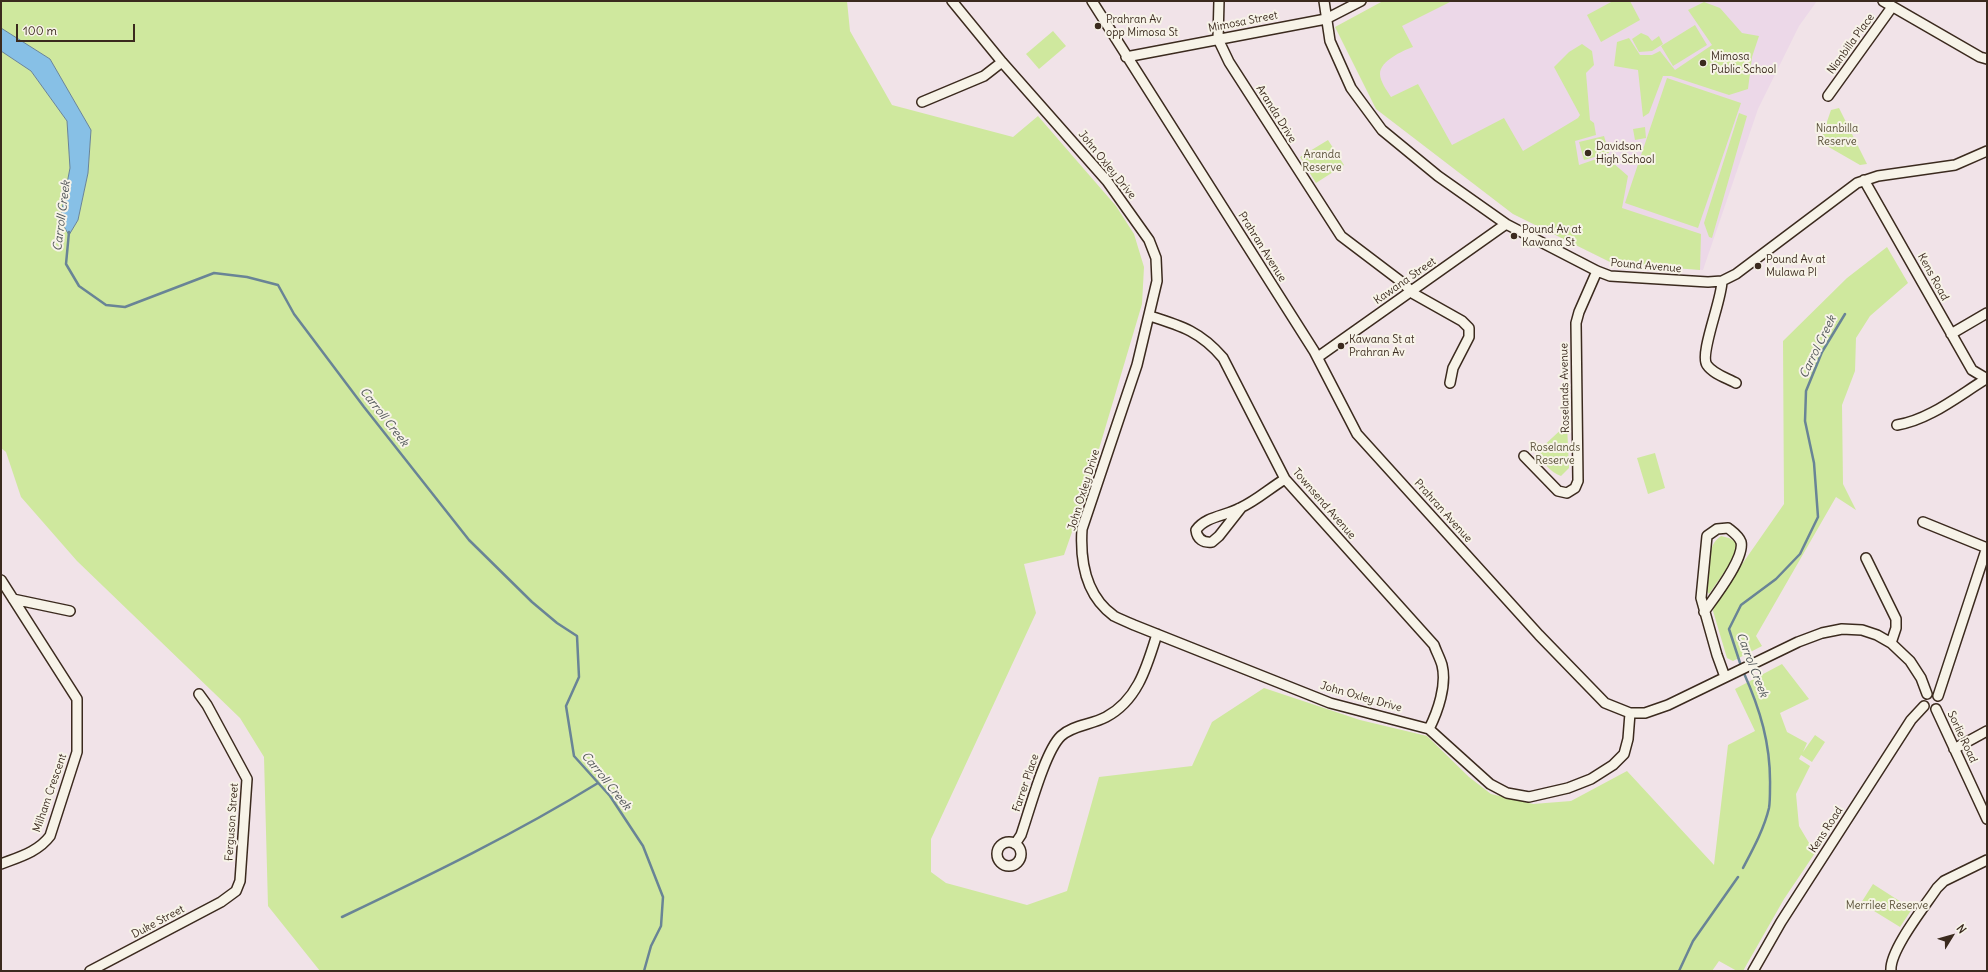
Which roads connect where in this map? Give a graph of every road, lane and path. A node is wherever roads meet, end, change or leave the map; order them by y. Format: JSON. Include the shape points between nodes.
{"nodes":[{"id":1,"x":952,"y":1,"type":"edge"},
{"id":2,"x":1092,"y":1,"type":"edge"},
{"id":3,"x":1220,"y":1,"type":"edge"},
{"id":4,"x":1324,"y":1,"type":"edge"},
{"id":5,"x":1361,"y":1,"type":"edge"},
{"id":6,"x":1883,"y":1,"type":"edge"},
{"id":7,"x":1892,"y":6,"type":"junction"},
{"id":8,"x":1326,"y":19,"type":"junction"},
{"id":9,"x":1218,"y":40,"type":"junction"},
{"id":10,"x":1126,"y":57,"type":"junction"},
{"id":11,"x":1987,"y":59,"type":"edge"},
{"id":12,"x":1002,"y":62,"type":"junction"},
{"id":13,"x":1828,"y":96,"type":"dead end"},
{"id":14,"x":922,"y":102,"type":"dead end"},
{"id":15,"x":1987,"y":151,"type":"edge"},
{"id":16,"x":1864,"y":180,"type":"junction"},
{"id":17,"x":1506,"y":224,"type":"junction"},
{"id":18,"x":1597,"y":271,"type":"junction"},
{"id":19,"x":1722,"y":281,"type":"junction"},
{"id":20,"x":1412,"y":291,"type":"junction"},
{"id":21,"x":1987,"y":313,"type":"edge"},
{"id":22,"x":1150,"y":316,"type":"junction"},
{"id":23,"x":1951,"y":334,"type":"junction"},
{"id":24,"x":1318,"y":357,"type":"junction"},
{"id":25,"x":1987,"y":379,"type":"edge"},
{"id":26,"x":1450,"y":383,"type":"dead end"},
{"id":27,"x":1736,"y":383,"type":"dead end"},
{"id":28,"x":1897,"y":426,"type":"dead end"},
{"id":29,"x":1524,"y":456,"type":"dead end"},
{"id":30,"x":1285,"y":479,"type":"junction"},
{"id":31,"x":1241,"y":508,"type":"junction"},
{"id":32,"x":1923,"y":522,"type":"dead end"},
{"id":33,"x":1987,"y":548,"type":"edge"},
{"id":34,"x":1866,"y":558,"type":"dead end"},
{"id":35,"x":1,"y":580,"type":"edge"},
{"id":36,"x":13,"y":599,"type":"junction"},
{"id":37,"x":70,"y":612,"type":"dead end"},
{"id":38,"x":1704,"y":612,"type":"junction"},
{"id":39,"x":1157,"y":634,"type":"junction"},
{"id":40,"x":1891,"y":643,"type":"junction"},
{"id":41,"x":1725,"y":677,"type":"junction"},
{"id":42,"x":199,"y":694,"type":"dead end"},
{"id":43,"x":1927,"y":694,"type":"junction"},
{"id":44,"x":1938,"y":696,"type":"junction"},
{"id":45,"x":1924,"y":706,"type":"junction"},
{"id":46,"x":1936,"y":709,"type":"junction"},
{"id":47,"x":1630,"y":713,"type":"junction"},
{"id":48,"x":1429,"y":729,"type":"junction"},
{"id":49,"x":1987,"y":730,"type":"edge"},
{"id":50,"x":1954,"y":749,"type":"junction"},
{"id":51,"x":1987,"y":819,"type":"edge"},
{"id":52,"x":1015,"y":844,"type":"dead end"},
{"id":53,"x":1987,"y":860,"type":"edge"},
{"id":54,"x":1,"y":864,"type":"edge"},
{"id":55,"x":236,"y":891,"type":"joint"},
{"id":56,"x":90,"y":971,"type":"edge"},
{"id":57,"x":1753,"y":971,"type":"edge"},
{"id":58,"x":1891,"y":971,"type":"edge"}],
"edges":[{"from":1,"to":12,"type":"street","name":"John Oxley Drive"},
{"from":2,"to":10,"type":"street","name":"Prahran Avenue"},
{"from":3,"to":9,"type":"street","name":"Aranda Drive"},
{"from":4,"to":8,"type":"street","name":"Pound Avenue"},
{"from":5,"to":8,"type":"street","name":"Mimosa Street"},
{"from":6,"to":7,"type":"street"},
{"from":7,"to":11,"type":"street"},
{"from":7,"to":13,"type":"street","name":"Nianbilla Place"},
{"from":8,"to":9,"type":"street","name":"Mimosa Street"},
{"from":8,"to":17,"type":"street","name":"Pound Avenue","via":[[1330,41],[1351,88],[1382,130],[1438,176]]},
{"from":9,"to":10,"type":"street","name":"Mimosa Street"},
{"from":9,"to":20,"type":"street","name":"Aranda Drive","via":[[1229,62],[1341,236]]},
{"from":10,"to":24,"type":"street","name":"Prahran Avenue"},
{"from":12,"to":14,"type":"street","via":[[984,76]]},
{"from":12,"to":22,"type":"street","name":"John Oxley Drive","via":[[1102,175],[1149,240],[1156,258],[1157,281]]},
{"from":15,"to":16,"type":"street","name":"Pound Avenue","via":[[1955,165]]},
{"from":16,"to":19,"type":"street","name":"Pound Avenue","via":[[1736,274]]},
{"from":16,"to":23,"type":"street","name":"Kens Road"},
{"from":17,"to":18,"type":"street","name":"Pound Avenue"},
{"from":17,"to":20,"type":"street","name":"Kawana Street"},
{"from":18,"to":19,"type":"street","name":"Pound Avenue","via":[[1622,278]]},
{"from":18,"to":29,"type":"street","name":"Roselands Avenue","via":[[1576,323],[1578,481],[1575,488],[1567,493],[1558,491]]},
{"from":19,"to":27,"type":"street","via":[[1721,296],[1704,353],[1705,364]]},
{"from":20,"to":24,"type":"street","name":"Kawana Street"},
{"from":20,"to":26,"type":"street","name":"Aranda Drive","via":[[1462,321],[1469,328],[1469,336],[1453,368]]},
{"from":21,"to":23,"type":"street"},
{"from":22,"to":30,"type":"street","name":"Townsend Avenue","via":[[1183,327],[1209,342],[1223,358],[1234,375]]},
{"from":22,"to":39,"type":"street","name":"John Oxley Drive","via":[[1137,364],[1082,529],[1081,550],[1088,583],[1100,601],[1114,615]]},
{"from":23,"to":25,"type":"street","name":"Kens Road","via":[[1972,370]]},
{"from":24,"to":47,"type":"street","name":"Prahran Avenue","via":[[1357,434],[1370,449],[1588,687],[1605,703]]},
{"from":25,"to":28,"type":"street","via":[[1912,423]]},
{"from":30,"to":31,"type":"street"},
{"from":30,"to":48,"type":"street","name":"Townsend Avenue","via":[[1434,645],[1442,666],[1442,693],[1437,713]]},
{"from":31,"to":31,"type":"street","via":[[1212,542],[1202,540],[1196,535],[1196,530],[1206,521]]},
{"from":32,"to":33,"type":"street"},
{"from":33,"to":44,"type":"street"},
{"from":34,"to":40,"type":"street","via":[[1896,619]]},
{"from":35,"to":36,"type":"street","name":"Milham Crescent"},
{"from":36,"to":37,"type":"street"},
{"from":36,"to":54,"type":"street","name":"Milham Crescent","via":[[76,699],[77,752],[50,836],[35,850]]},
{"from":38,"to":38,"type":"street","via":[[1701,598],[1707,536],[1717,529],[1728,528],[1736,534],[1741,543],[1739,557]]},
{"from":38,"to":41,"type":"street"},
{"from":39,"to":48,"type":"street","name":"John Oxley Drive","via":[[1330,703]]},
{"from":39,"to":52,"type":"street","name":"Farrer Place","via":[[1144,674],[1128,700],[1106,717],[1073,728],[1061,736],[1051,749],[1021,835]]},
{"from":40,"to":41,"type":"street","name":"Prahran Avenue","via":[[1862,630],[1842,629],[1822,633]]},
{"from":40,"to":43,"type":"street","name":"Prahran Avenue","via":[[1910,661]]},
{"from":41,"to":47,"type":"street","name":"Prahran Avenue","via":[[1668,705],[1645,713]]},
{"from":42,"to":55,"type":"street","name":"Ferguson Street","via":[[247,779],[240,881]]},
{"from":43,"to":44,"type":"street","via":[[1933,693]]},
{"from":43,"to":45,"type":"street","via":[[1923,700]]},
{"from":44,"to":46,"type":"street","via":[[1940,704]]},
{"from":45,"to":46,"type":"street","via":[[1929,710]]},
{"from":45,"to":57,"type":"street","name":"Kens Road","via":[[1911,720],[1781,922]]},
{"from":46,"to":50,"type":"street","name":"Sorlie Road"},
{"from":47,"to":48,"type":"street","name":"John Oxley Drive","via":[[1624,754],[1613,765],[1591,779],[1529,798],[1507,793],[1490,784]]},
{"from":49,"to":50,"type":"street"},
{"from":50,"to":51,"type":"street","name":"Sorlie Road"},
{"from":53,"to":58,"type":"street","via":[[1944,880],[1937,888],[1898,947],[1890,964]]},
{"from":55,"to":56,"type":"street","name":"Duke Street","via":[[221,902]]}]}
